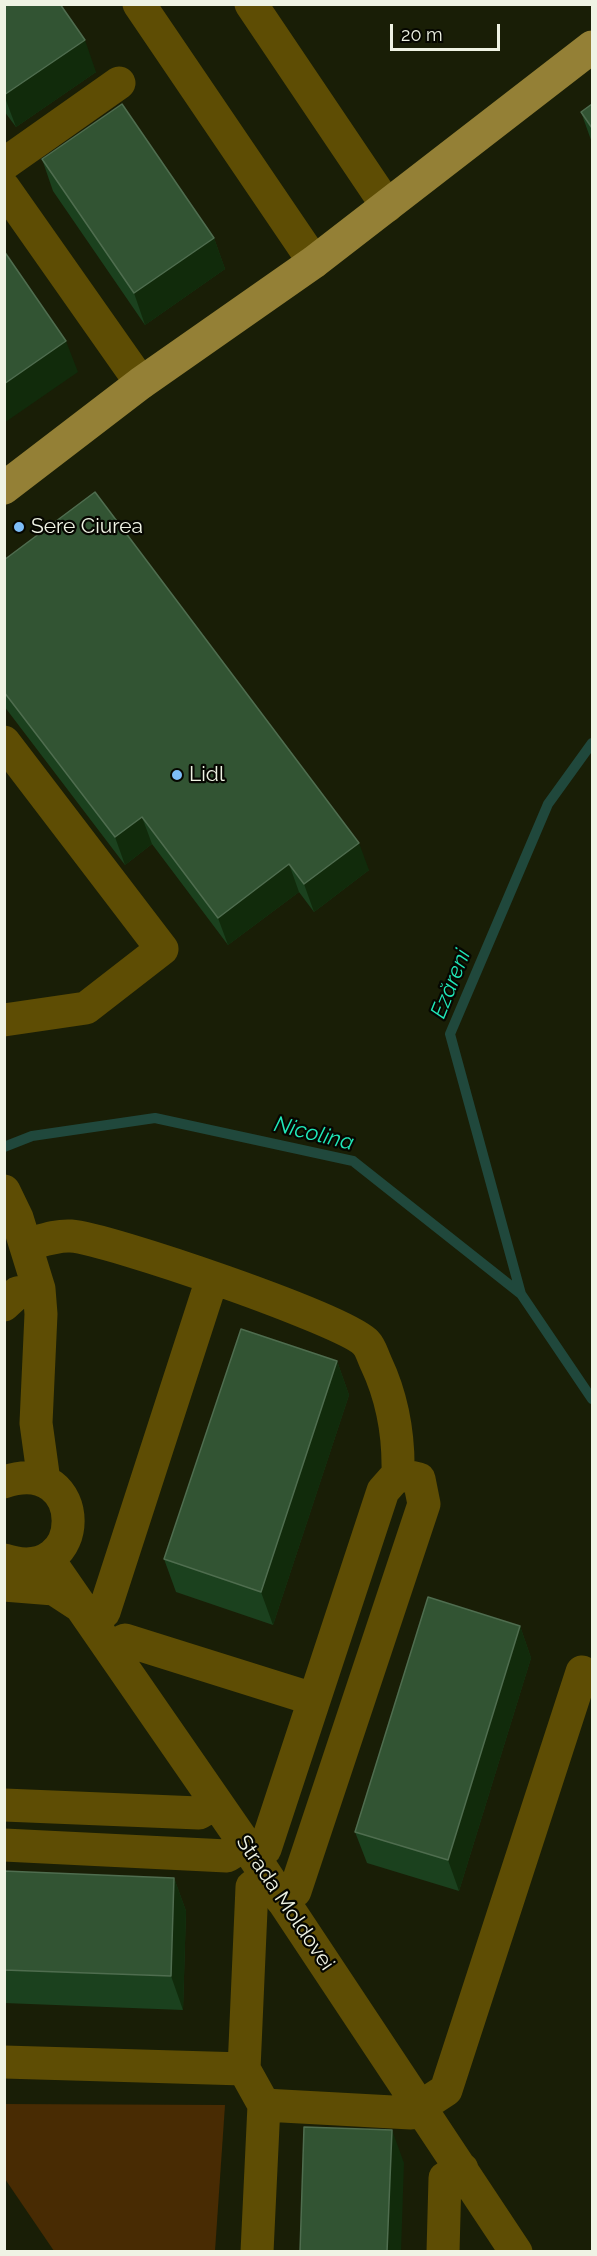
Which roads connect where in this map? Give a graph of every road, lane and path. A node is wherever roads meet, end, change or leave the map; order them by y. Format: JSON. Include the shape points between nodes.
{"nodes":[{"id":1,"x":139,"y":4,"type":"edge"},
{"id":2,"x":251,"y":4,"type":"edge"},
{"id":3,"x":592,"y":47,"type":"edge"},
{"id":4,"x":119,"y":83,"type":"dead end"},
{"id":5,"x":4,"y":164,"type":"edge"},
{"id":6,"x":4,"y":188,"type":"edge"},
{"id":7,"x":387,"y":206,"type":"junction"},
{"id":8,"x":314,"y":262,"type":"junction"},
{"id":9,"x":141,"y":383,"type":"junction"},
{"id":10,"x":4,"y":488,"type":"edge"},
{"id":11,"x":4,"y":742,"type":"edge"},
{"id":12,"x":4,"y":1020,"type":"edge"},
{"id":13,"x":16,"y":1218,"type":"edge"},
{"id":14,"x":212,"y":1279,"type":"junction"},
{"id":15,"x":39,"y":1289,"type":"junction"},
{"id":16,"x":4,"y":1305,"type":"edge"},
{"id":17,"x":36,"y":1423,"type":"junction"},
{"id":18,"x":398,"y":1474,"type":"junction"},
{"id":19,"x":7,"y":1481,"type":"edge"},
{"id":20,"x":44,"y":1481,"type":"junction"},
{"id":21,"x":17,"y":1569,"type":"edge"},
{"id":22,"x":87,"y":1614,"type":"junction"},
{"id":23,"x":111,"y":1649,"type":"junction"},
{"id":24,"x":582,"y":1672,"type":"dead end"},
{"id":25,"x":314,"y":1699,"type":"junction"},
{"id":26,"x":216,"y":1803,"type":"junction"},
{"id":27,"x":4,"y":1805,"type":"edge"},
{"id":28,"x":4,"y":1845,"type":"edge"},
{"id":29,"x":262,"y":1869,"type":"junction"},
{"id":30,"x":4,"y":2062,"type":"edge"},
{"id":31,"x":244,"y":2069,"type":"junction"},
{"id":32,"x":264,"y":2105,"type":"junction"},
{"id":33,"x":422,"y":2107,"type":"junction"},
{"id":34,"x":462,"y":2169,"type":"junction"},
{"id":35,"x":257,"y":2252,"type":"edge"},
{"id":36,"x":443,"y":2252,"type":"edge"},
{"id":37,"x":516,"y":2252,"type":"edge"}],
"edges":[{"from":1,"to":8,"type":"street"},
{"from":2,"to":7,"type":"street"},
{"from":3,"to":7,"type":"main road"},
{"from":4,"to":5,"type":"street"},
{"from":6,"to":9,"type":"street"},
{"from":7,"to":8,"type":"main road"},
{"from":8,"to":9,"type":"main road"},
{"from":9,"to":10,"type":"main road"},
{"from":11,"to":12,"type":"street","via":[[162,949],[86,1008]]},
{"from":13,"to":14,"type":"street","via":[[50,1238],[71,1236]]},
{"from":13,"to":15,"type":"street"},
{"from":14,"to":18,"type":"street","via":[[316,1316],[366,1342],[386,1384],[399,1436]]},
{"from":14,"to":22,"type":"street","via":[[104,1612]]},
{"from":15,"to":16,"type":"street","via":[[17,1293]]},
{"from":15,"to":17,"type":"street"},
{"from":17,"to":19,"type":"street"},
{"from":17,"to":20,"type":"street"},
{"from":18,"to":25,"type":"street","via":[[383,1491]]},
{"from":18,"to":29,"type":"street","via":[[419,1479],[424,1504],[295,1891]]},
{"from":19,"to":20,"type":"street","via":[[31,1477]]},
{"from":20,"to":21,"type":"street","via":[[60,1494],[69,1512],[66,1539]]},
{"from":21,"to":22,"type":"street","name":"Strada Moldovei"},
{"from":21,"to":22,"type":"street","via":[[54,1589]]},
{"from":22,"to":23,"type":"street","name":"Strada Moldovei"},
{"from":23,"to":25,"type":"street","via":[[125,1640]]},
{"from":23,"to":26,"type":"street","name":"Strada Moldovei"},
{"from":24,"to":33,"type":"street","via":[[446,2090]]},
{"from":25,"to":29,"type":"street"},
{"from":26,"to":27,"type":"street","via":[[199,1813]]},
{"from":26,"to":29,"type":"street","name":"Strada Moldovei"},
{"from":28,"to":29,"type":"street","via":[[227,1856]]},
{"from":29,"to":31,"type":"street","via":[[252,1887]]},
{"from":29,"to":33,"type":"street","name":"Strada Moldovei"},
{"from":30,"to":31,"type":"street"},
{"from":31,"to":32,"type":"street"},
{"from":32,"to":33,"type":"street","via":[[411,2113]]},
{"from":32,"to":35,"type":"street"},
{"from":33,"to":34,"type":"street","name":"Strada Moldovei"},
{"from":34,"to":36,"type":"street","via":[[445,2178]]},
{"from":34,"to":37,"type":"street","name":"Strada Moldovei"}]}
